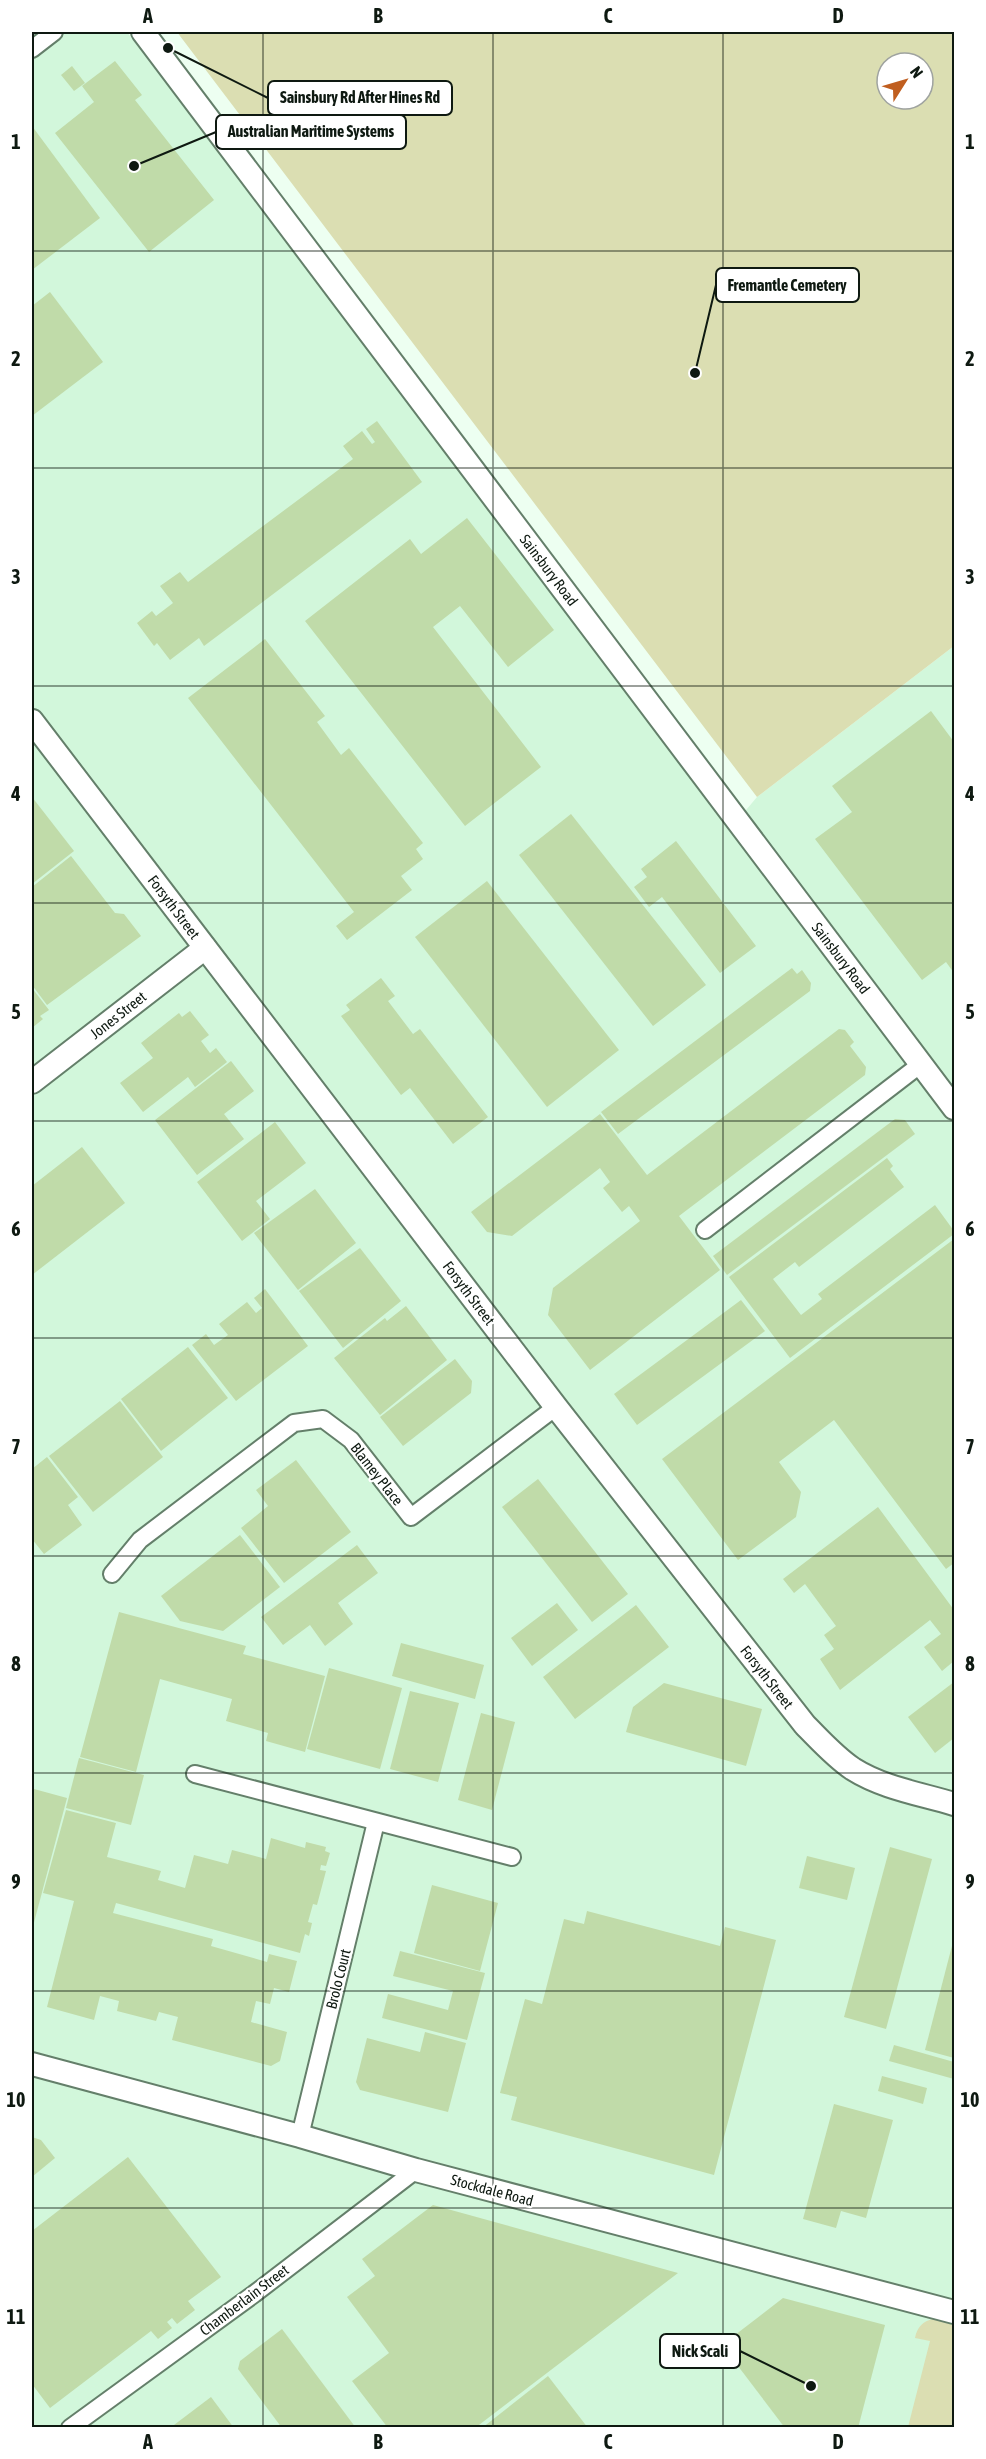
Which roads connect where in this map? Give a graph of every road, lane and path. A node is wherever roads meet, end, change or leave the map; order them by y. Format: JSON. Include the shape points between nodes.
{"nodes":[{"id":1,"x":54,"y":32,"type":"edge"},
{"id":2,"x":143,"y":32,"type":"edge"},
{"id":3,"x":32,"y":49,"type":"edge"},
{"id":4,"x":32,"y":721,"type":"edge"},
{"id":5,"x":205,"y":948,"type":"junction"},
{"id":6,"x":921,"y":1064,"type":"junction"},
{"id":7,"x":32,"y":1082,"type":"edge"},
{"id":8,"x":954,"y":1108,"type":"edge"},
{"id":9,"x":705,"y":1230,"type":"dead end"},
{"id":10,"x":556,"y":1407,"type":"junction"},
{"id":11,"x":112,"y":1574,"type":"dead end"},
{"id":12,"x":195,"y":1774,"type":"dead end"},
{"id":13,"x":954,"y":1804,"type":"edge"},
{"id":14,"x":376,"y":1822,"type":"junction"},
{"id":15,"x":512,"y":1857,"type":"dead end"},
{"id":16,"x":32,"y":2064,"type":"edge"},
{"id":17,"x":300,"y":2136,"type":"junction"},
{"id":18,"x":416,"y":2170,"type":"junction"},
{"id":19,"x":954,"y":2312,"type":"edge"},
{"id":20,"x":70,"y":2427,"type":"edge"}],
"edges":[{"from":1,"to":3,"type":"street"},
{"from":2,"to":6,"type":"street","name":"Sainsbury Road"},
{"from":4,"to":5,"type":"street","name":"Forsyth Street"},
{"from":5,"to":7,"type":"street","name":"Jones Street"},
{"from":5,"to":10,"type":"street","name":"Forsyth Street"},
{"from":6,"to":8,"type":"street","name":"Sainsbury Road"},
{"from":6,"to":9,"type":"street"},
{"from":10,"to":11,"type":"street","name":"Blamey Place","via":[[411,1517],[351,1440],[322,1419],[294,1423],[140,1540]]},
{"from":10,"to":13,"type":"street","name":"Forsyth Street","via":[[805,1725],[833,1753],[873,1779]]},
{"from":12,"to":14,"type":"street"},
{"from":14,"to":15,"type":"street"},
{"from":14,"to":17,"type":"street","name":"Brolo Court"},
{"from":16,"to":17,"type":"street","name":"Stockdale Road"},
{"from":17,"to":18,"type":"street","name":"Stockdale Road"},
{"from":18,"to":19,"type":"street","name":"Stockdale Road"},
{"from":18,"to":20,"type":"street","name":"Chamberlain Street"}]}
